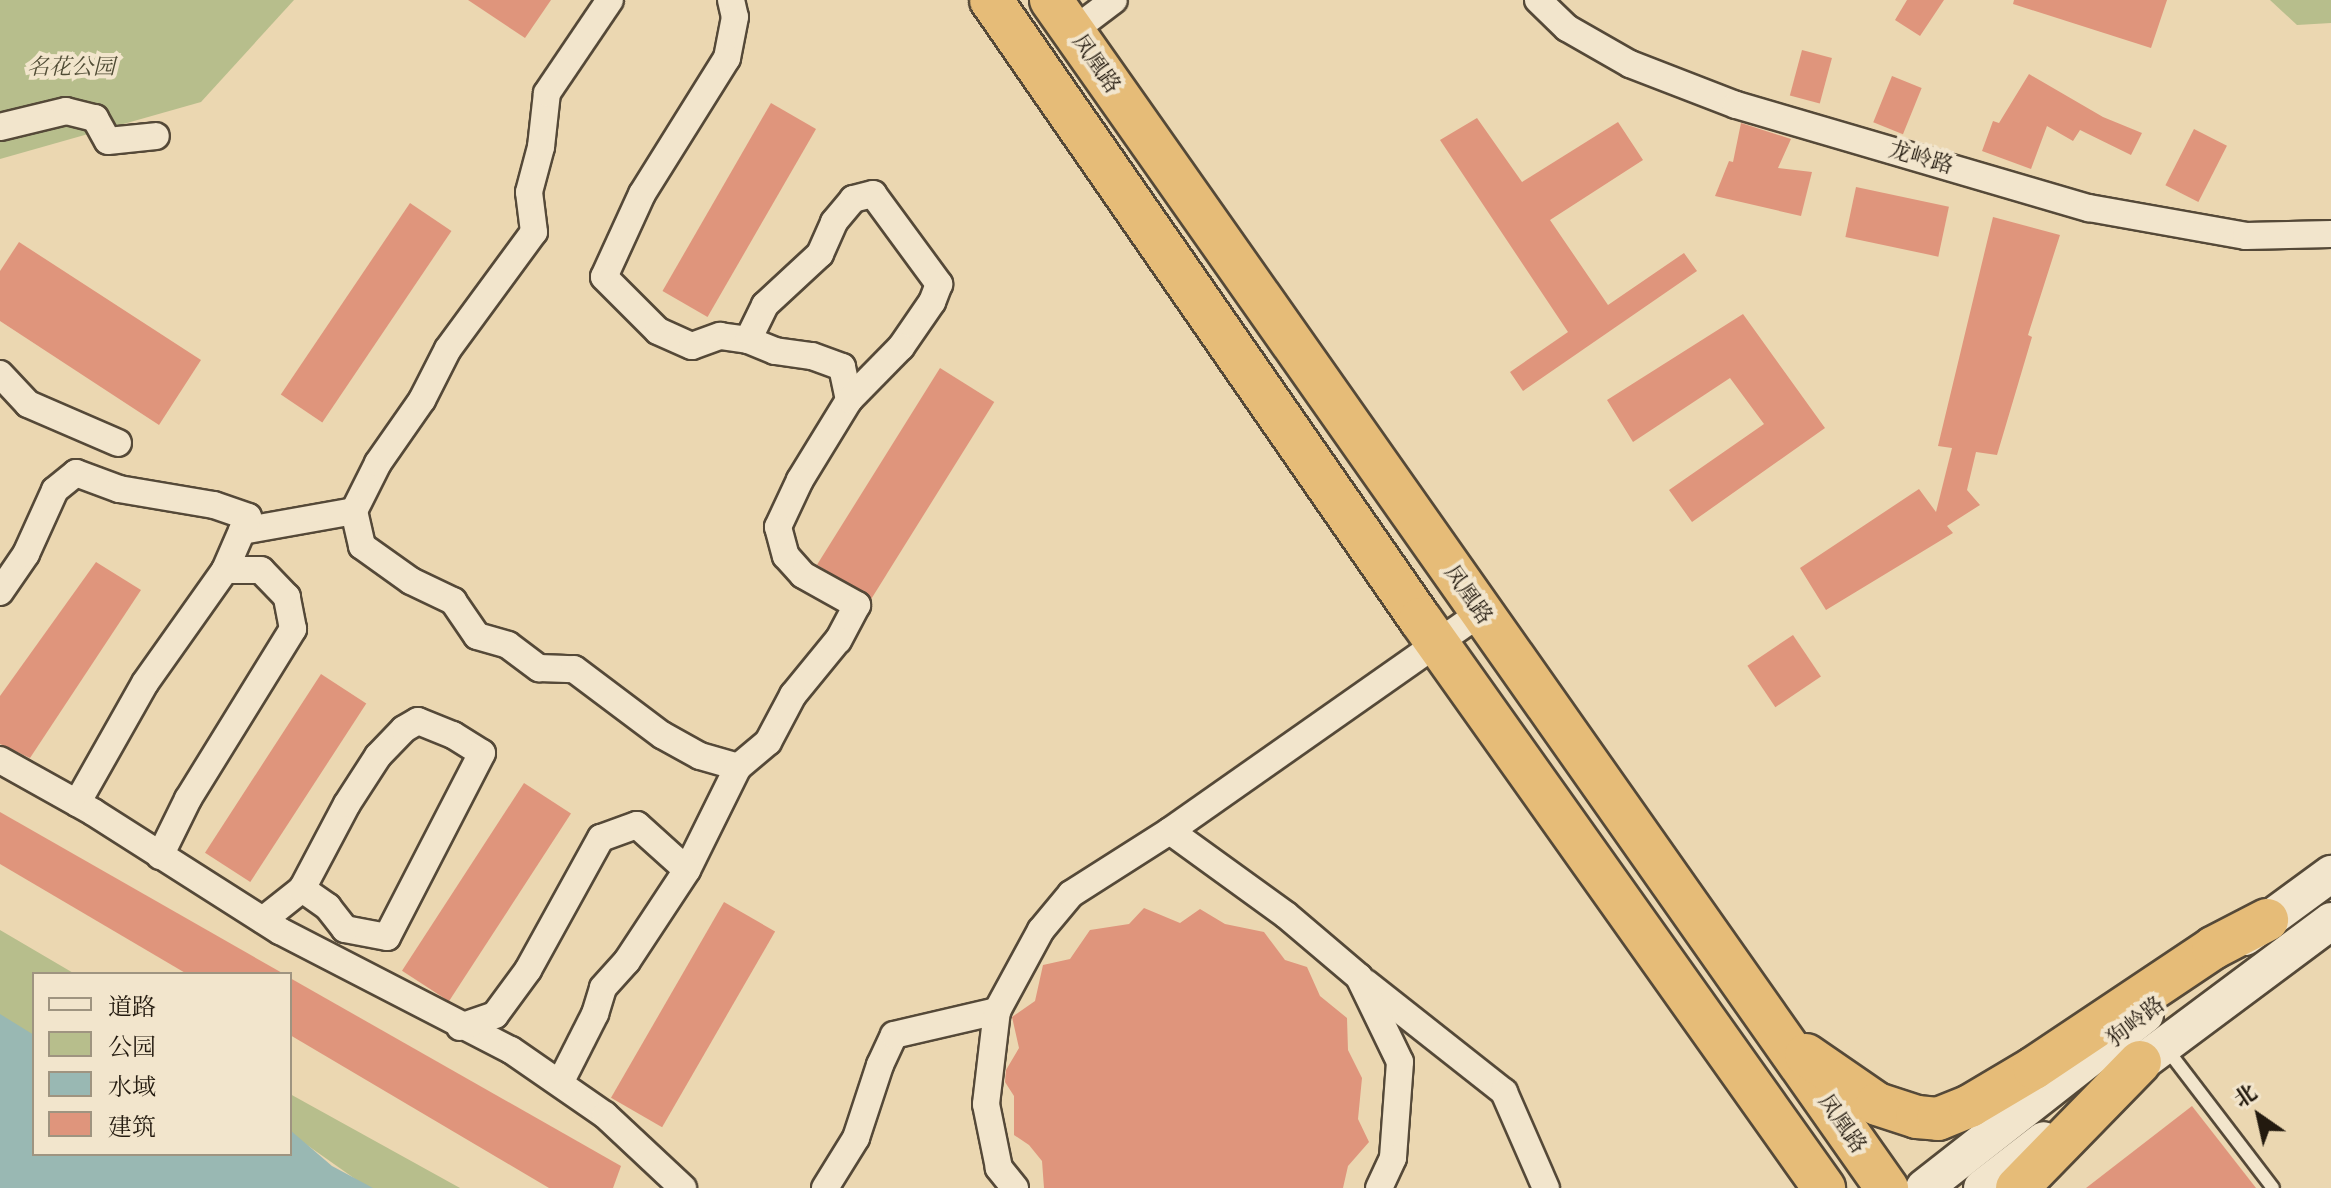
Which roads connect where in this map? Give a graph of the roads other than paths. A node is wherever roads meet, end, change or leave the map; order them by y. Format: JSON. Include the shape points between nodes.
{"nodes":[{"id":1,"x":610,"y":0,"type":"edge"},
{"id":2,"x":731,"y":0,"type":"edge"},
{"id":3,"x":991,"y":0,"type":"edge"},
{"id":4,"x":1114,"y":0,"type":"edge"},
{"id":5,"x":1538,"y":0,"type":"edge"},
{"id":6,"x":1062,"y":16,"type":"edge"},
{"id":7,"x":0,"y":127,"type":"edge"},
{"id":8,"x":156,"y":136,"type":"dead end"},
{"id":9,"x":2331,"y":234,"type":"edge"},
{"id":10,"x":748,"y":340,"type":"junction"},
{"id":11,"x":0,"y":374,"type":"edge"},
{"id":12,"x":849,"y":400,"type":"junction"},
{"id":13,"x":118,"y":443,"type":"dead end"},
{"id":14,"x":354,"y":511,"type":"junction"},
{"id":15,"x":242,"y":531,"type":"junction"},
{"id":16,"x":225,"y":570,"type":"junction"},
{"id":17,"x":0,"y":592,"type":"edge"},
{"id":18,"x":1480,"y":613,"type":"junction"},
{"id":19,"x":1438,"y":645,"type":"junction"},
{"id":20,"x":0,"y":760,"type":"edge"},
{"id":21,"x":738,"y":767,"type":"junction"},
{"id":22,"x":77,"y":803,"type":"junction"},
{"id":23,"x":1170,"y":831,"type":"junction"},
{"id":24,"x":160,"y":856,"type":"junction"},
{"id":25,"x":687,"y":870,"type":"junction"},
{"id":26,"x":2331,"y":874,"type":"edge"},
{"id":27,"x":302,"y":889,"type":"junction"},
{"id":28,"x":263,"y":920,"type":"junction"},
{"id":29,"x":2267,"y":920,"type":"junction"},
{"id":30,"x":2331,"y":921,"type":"edge"},
{"id":31,"x":1359,"y":977,"type":"junction"},
{"id":32,"x":1759,"y":1007,"type":"junction"},
{"id":33,"x":997,"y":1011,"type":"junction"},
{"id":34,"x":460,"y":1027,"type":"junction"},
{"id":35,"x":2152,"y":1054,"type":"junction"},
{"id":36,"x":560,"y":1083,"type":"junction"},
{"id":37,"x":1777,"y":1121,"type":"junction"},
{"id":38,"x":1934,"y":1180,"type":"edge"},
{"id":39,"x":683,"y":1188,"type":"edge"},
{"id":40,"x":825,"y":1188,"type":"edge"},
{"id":41,"x":1015,"y":1188,"type":"edge"},
{"id":42,"x":1379,"y":1188,"type":"edge"},
{"id":43,"x":1546,"y":1188,"type":"edge"},
{"id":44,"x":1794,"y":1188,"type":"edge"},
{"id":45,"x":1824,"y":1188,"type":"edge"},
{"id":46,"x":1887,"y":1188,"type":"edge"},
{"id":47,"x":1982,"y":1188,"type":"edge"},
{"id":48,"x":2017,"y":1188,"type":"edge"},
{"id":49,"x":2273,"y":1188,"type":"edge"}],
"edges":[{"from":1,"to":14,"type":"street","via":[[547,93],[529,192],[534,232],[448,349]]},
{"from":2,"to":10,"type":"street","via":[[735,17],[727,58],[642,194],[604,277],[658,331],[692,346],[720,336]]},
{"from":3,"to":19,"type":"highway"},
{"from":4,"to":6,"type":"street"},
{"from":5,"to":9,"type":"street","name":"龙岭路","via":[[1567,28],[1630,64],[1736,105],[2089,208],[2246,236]]},
{"from":6,"to":18,"type":"highway","name":"凤凰路"},
{"from":7,"to":8,"type":"street","via":[[66,111],[95,118],[108,141]]},
{"from":10,"to":12,"type":"street","via":[[842,367]]},
{"from":10,"to":12,"type":"street","via":[[765,305],[820,254],[834,222],[853,199],[873,194],[939,284],[901,347]]},
{"from":11,"to":13,"type":"street","via":[[28,404]]},
{"from":12,"to":21,"type":"street","via":[[778,527],[786,556],[803,575],[857,605],[838,640],[793,695],[768,742]]},
{"from":14,"to":15,"type":"street"},
{"from":14,"to":21,"type":"street","via":[[362,546],[411,581],[453,601],[477,636],[508,645],[539,668],[574,669],[662,735],[700,756]]},
{"from":15,"to":16,"type":"street"},
{"from":15,"to":17,"type":"street","via":[[248,517],[237,513],[119,489],[76,473],[55,490],[26,554]]},
{"from":16,"to":22,"type":"street","via":[[145,683]]},
{"from":16,"to":24,"type":"street","via":[[261,570],[287,597],[293,629],[209,763]]},
{"from":18,"to":19,"type":"street"},
{"from":18,"to":32,"type":"highway","name":"凤凰路"},
{"from":19,"to":23,"type":"street"},
{"from":19,"to":37,"type":"highway"},
{"from":20,"to":22,"type":"street"},
{"from":21,"to":25,"type":"street"},
{"from":22,"to":24,"type":"street"},
{"from":23,"to":31,"type":"street","via":[[1286,915]]},
{"from":23,"to":33,"type":"street","via":[[1071,894],[1041,930]]},
{"from":24,"to":28,"type":"street"},
{"from":25,"to":34,"type":"street","via":[[637,825],[601,838],[512,993],[495,1015]]},
{"from":25,"to":36,"type":"street","via":[[603,988]]},
{"from":26,"to":29,"type":"main road","name":"狗岭路"},
{"from":27,"to":27,"type":"street","via":[[370,768],[404,729],[418,721],[482,753],[387,937],[345,929],[328,907]]},
{"from":27,"to":28,"type":"street"},
{"from":28,"to":34,"type":"street"},
{"from":29,"to":32,"type":"highway","via":[[2213,948],[2034,1068],[1938,1119],[1877,1104],[1833,1077]]},
{"from":29,"to":38,"type":"main road","name":"狗岭路"},
{"from":30,"to":35,"type":"main road","name":"狗岭路"},
{"from":31,"to":42,"type":"street","via":[[1400,1062],[1393,1158]]},
{"from":31,"to":43,"type":"street","via":[[1504,1092]]},
{"from":32,"to":46,"type":"highway","name":"凤凰路"},
{"from":33,"to":40,"type":"street","via":[[894,1035],[856,1138]]},
{"from":33,"to":41,"type":"street","via":[[986,1104],[999,1168]]},
{"from":34,"to":36,"type":"street","via":[[511,1050]]},
{"from":35,"to":47,"type":"main road","name":"狗岭路"},
{"from":35,"to":48,"type":"highway"},
{"from":35,"to":49,"type":"lane"},
{"from":36,"to":39,"type":"street","via":[[605,1115]]},
{"from":37,"to":44,"type":"highway"},
{"from":37,"to":45,"type":"highway"}]}
